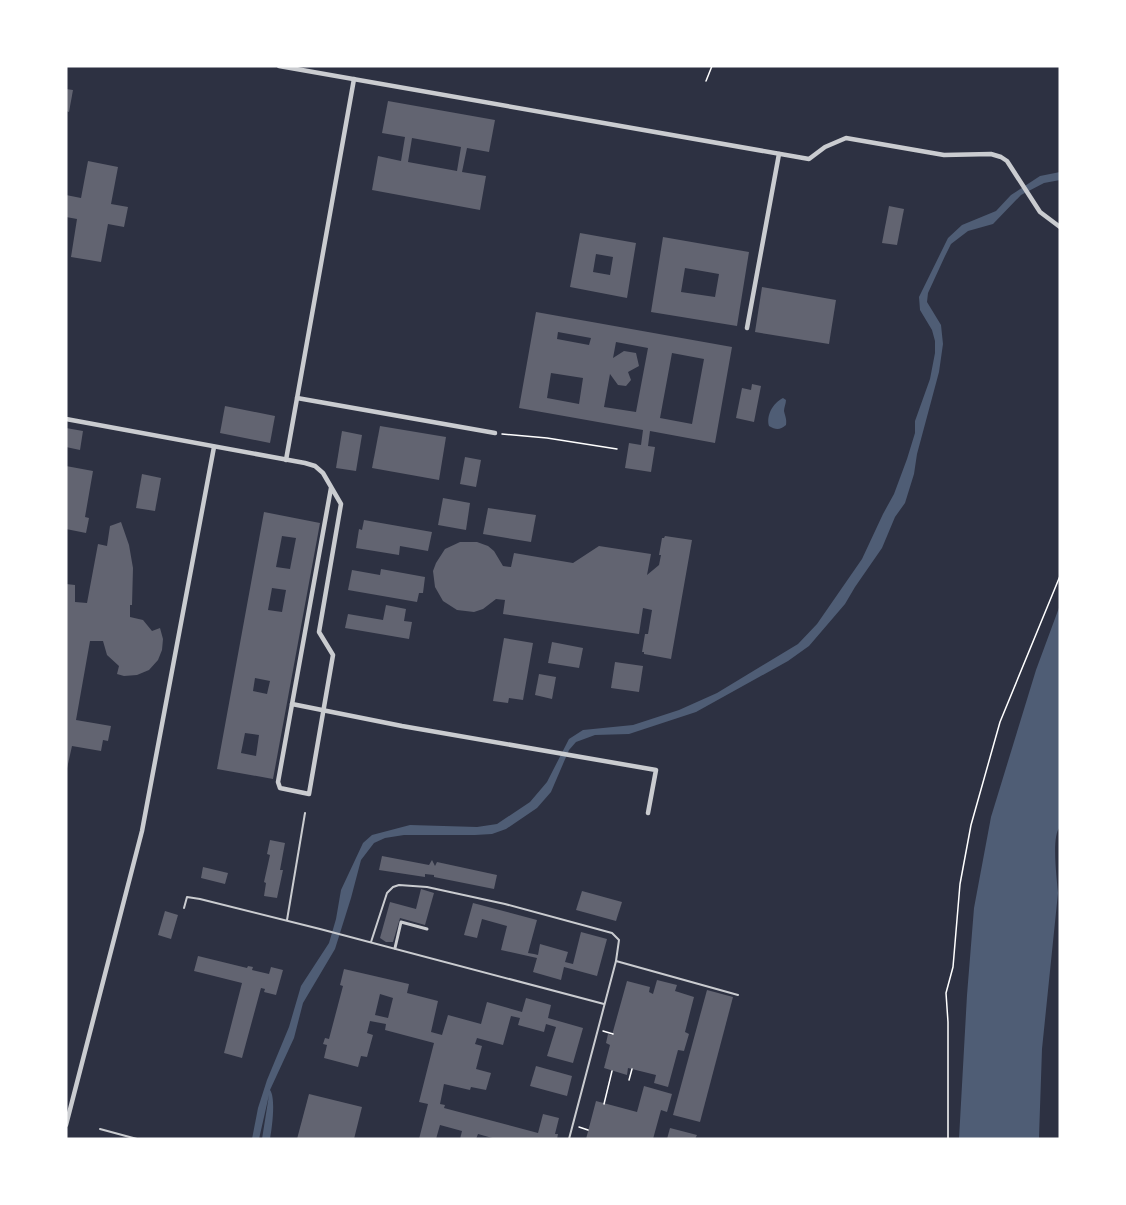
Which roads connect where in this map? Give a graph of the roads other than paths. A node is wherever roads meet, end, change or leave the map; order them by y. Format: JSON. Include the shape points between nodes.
{"nodes":[{"id":1,"x":279,"y":66,"type":"edge"},
{"id":2,"x":354,"y":79,"type":"junction"},
{"id":3,"x":778,"y":154,"type":"junction"},
{"id":4,"x":1060,"y":227,"type":"edge"},
{"id":5,"x":747,"y":328,"type":"dead end"},
{"id":6,"x":297,"y":398,"type":"junction"},
{"id":7,"x":66,"y":419,"type":"edge"},
{"id":8,"x":495,"y":434,"type":"road end"},
{"id":9,"x":214,"y":447,"type":"junction"},
{"id":10,"x":286,"y":460,"type":"junction"},
{"id":11,"x":331,"y":488,"type":"junction"},
{"id":12,"x":292,"y":704,"type":"junction"},
{"id":13,"x":323,"y":711,"type":"junction"},
{"id":14,"x":305,"y":813,"type":"dead end"},
{"id":15,"x":648,"y":813,"type":"dead end"},
{"id":16,"x":184,"y":908,"type":"dead end"},
{"id":17,"x":287,"y":921,"type":"junction"},
{"id":18,"x":427,"y":929,"type":"dead end"},
{"id":19,"x":371,"y":942,"type":"junction"},
{"id":20,"x":395,"y":948,"type":"junction"},
{"id":21,"x":616,"y":961,"type":"junction"},
{"id":22,"x":738,"y":995,"type":"dead end"},
{"id":23,"x":604,"y":1004,"type":"junction"},
{"id":24,"x":66,"y":1125,"type":"edge"},
{"id":25,"x":100,"y":1129,"type":"dead end"},
{"id":26,"x":137,"y":1139,"type":"edge"},
{"id":27,"x":569,"y":1139,"type":"edge"}],
"edges":[{"from":1,"to":2,"type":"street"},
{"from":2,"to":3,"type":"street"},
{"from":2,"to":6,"type":"street"},
{"from":3,"to":4,"type":"street","via":[[809,159],[846,138],[949,155],[995,154],[1004,159],[1040,212]]},
{"from":3,"to":5,"type":"street"},
{"from":6,"to":8,"type":"street"},
{"from":6,"to":10,"type":"street"},
{"from":7,"to":9,"type":"street"},
{"from":9,"to":10,"type":"street"},
{"from":9,"to":24,"type":"street","via":[[142,831]]},
{"from":10,"to":11,"type":"street","via":[[319,469]]},
{"from":11,"to":12,"type":"street"},
{"from":11,"to":13,"type":"street","via":[[342,504],[319,632],[333,655]]},
{"from":12,"to":13,"type":"street"},
{"from":12,"to":13,"type":"street","via":[[278,776],[280,788],[285,790],[309,794]]},
{"from":13,"to":15,"type":"street","via":[[656,770]]},
{"from":14,"to":17,"type":"lane"},
{"from":16,"to":17,"type":"lane","via":[[187,897]]},
{"from":17,"to":19,"type":"lane"},
{"from":18,"to":20,"type":"street","via":[[401,922]]},
{"from":19,"to":20,"type":"lane"},
{"from":19,"to":21,"type":"lane","via":[[387,893],[393,887],[427,887],[612,933],[619,940]]},
{"from":20,"to":23,"type":"lane"},
{"from":21,"to":22,"type":"lane"},
{"from":21,"to":23,"type":"lane"},
{"from":23,"to":27,"type":"lane"},
{"from":25,"to":26,"type":"lane"}]}
